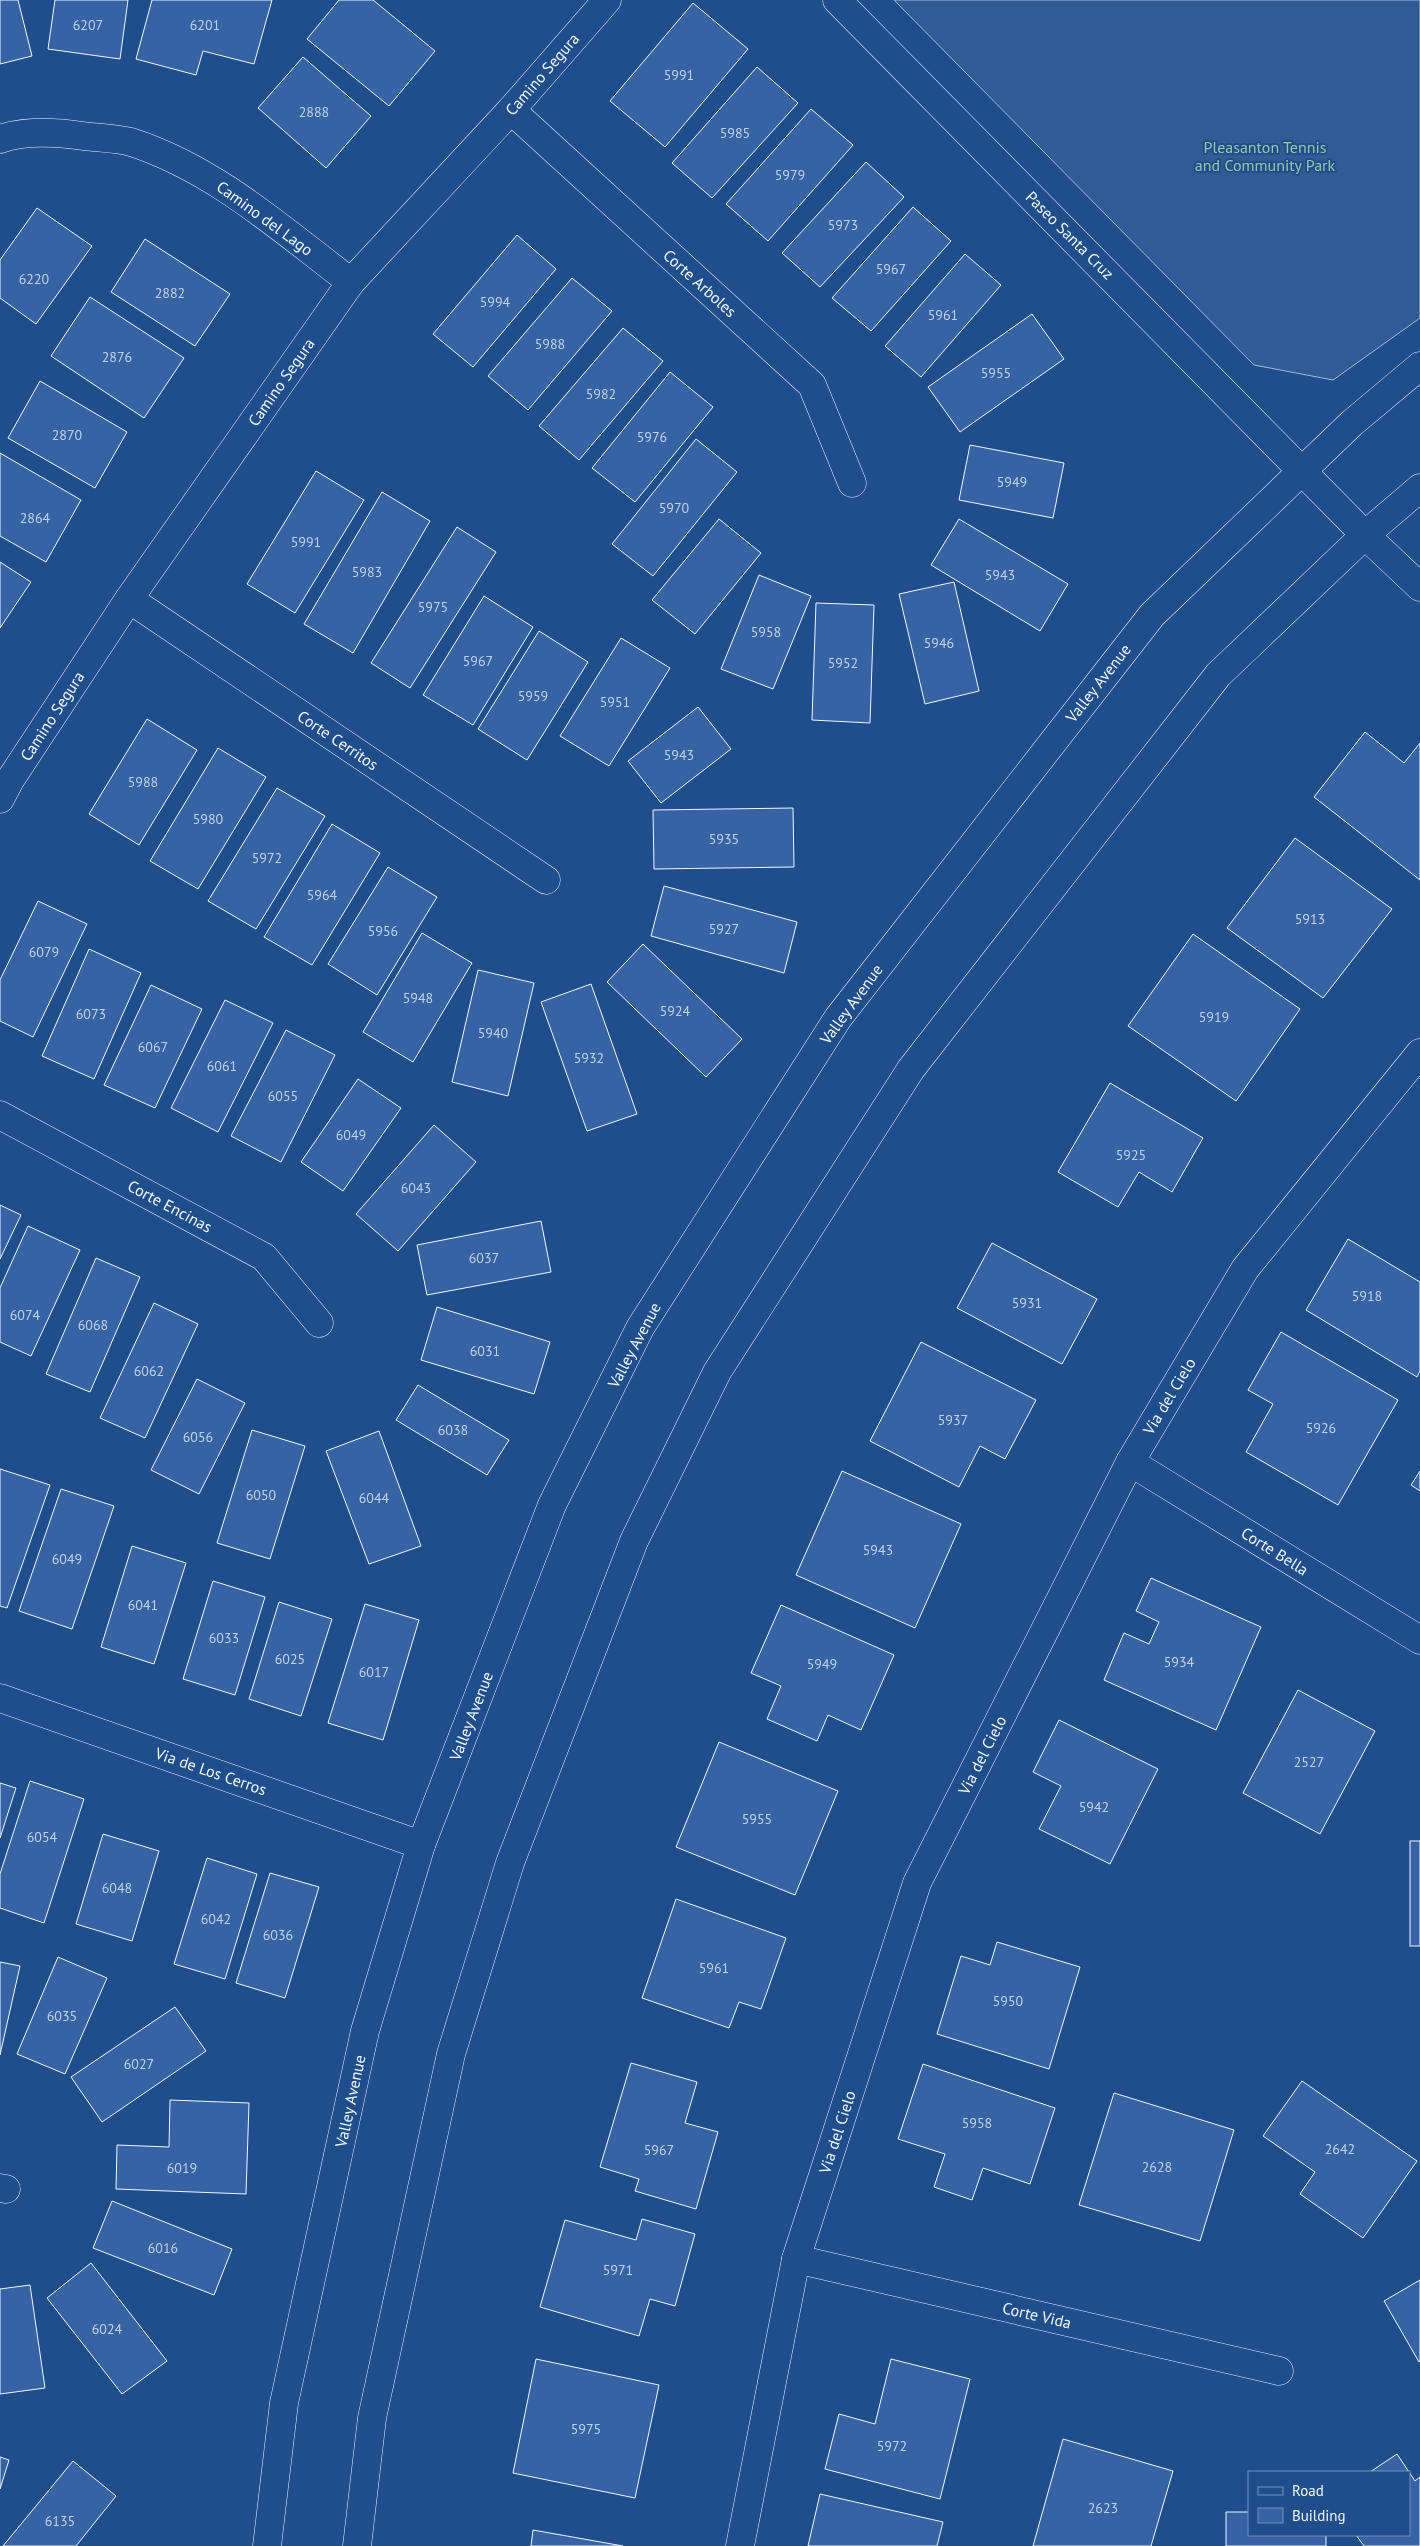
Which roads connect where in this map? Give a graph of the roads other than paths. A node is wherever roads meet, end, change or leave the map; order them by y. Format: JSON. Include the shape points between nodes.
{"nodes":[{"id":1,"x":607,"y":0,"type":"edge"},
{"id":2,"x":838,"y":0,"type":"edge"},
{"id":3,"x":511,"y":110,"type":"junction"},
{"id":4,"x":0,"y":138,"type":"edge"},
{"id":5,"x":351,"y":282,"type":"junction"},
{"id":6,"x":1420,"y":366,"type":"edge"},
{"id":7,"x":1302,"y":471,"type":"junction"},
{"id":8,"x":852,"y":482,"type":"dead end"},
{"id":9,"x":1420,"y":488,"type":"edge"},
{"id":10,"x":1365,"y":535,"type":"junction"},
{"id":11,"x":1420,"y":587,"type":"edge"},
{"id":12,"x":129,"y":599,"type":"junction"},
{"id":13,"x":0,"y":799,"type":"edge"},
{"id":14,"x":546,"y":880,"type":"dead end"},
{"id":15,"x":1420,"y":1053,"type":"edge"},
{"id":16,"x":0,"y":1115,"type":"edge"},
{"id":17,"x":319,"y":1324,"type":"dead end"},
{"id":18,"x":1130,"y":1462,"type":"junction"},
{"id":19,"x":1420,"y":1640,"type":"edge"},
{"id":20,"x":0,"y":1698,"type":"edge"},
{"id":21,"x":421,"y":1845,"type":"junction"},
{"id":22,"x":796,"y":2259,"type":"junction"},
{"id":23,"x":1279,"y":2371,"type":"dead end"},
{"id":24,"x":267,"y":2546,"type":"edge"},
{"id":25,"x":357,"y":2546,"type":"edge"},
{"id":26,"x":740,"y":2546,"type":"edge"}],
"edges":[{"from":1,"to":3,"type":"street","name":"Camino Segura"},
{"from":2,"to":7,"type":"street","name":"Paseo Santa Cruz"},
{"from":3,"to":5,"type":"street","name":"Camino Segura"},
{"from":3,"to":8,"type":"street","name":"Corte Arboles","via":[[812,385]]},
{"from":4,"to":5,"type":"street","name":"Camino del Lago","via":[[17,133],[71,134],[130,142],[174,158],[227,188]]},
{"from":5,"to":12,"type":"street","name":"Camino Segura"},
{"from":6,"to":7,"type":"street","name":"Valley Avenue","via":[[1352,423]]},
{"from":7,"to":10,"type":"street","name":"Paseo Santa Cruz"},
{"from":7,"to":21,"type":"street","name":"Valley Avenue","via":[[1152,614],[838,1018],[636,1337],[552,1505]]},
{"from":9,"to":10,"type":"street"},
{"from":10,"to":11,"type":"street","name":"Paseo Santa Cruz"},
{"from":10,"to":25,"type":"street","via":[[1218,674],[911,1069],[717,1372],[634,1541],[510,1863],[451,2054],[372,2418]]},
{"from":12,"to":13,"type":"street","name":"Camino Segura"},
{"from":12,"to":14,"type":"street","name":"Corte Cerritos"},
{"from":15,"to":18,"type":"street","name":"Via del Cielo","via":[[1245,1269]]},
{"from":16,"to":17,"type":"street","name":"Corte Encinas","via":[[264,1257]]},
{"from":18,"to":19,"type":"street","name":"Corte Bella"},
{"from":18,"to":22,"type":"street","name":"Via del Cielo","via":[[917,1884]]},
{"from":20,"to":21,"type":"street","name":"Via de Los Cerros"},
{"from":21,"to":24,"type":"street","name":"Valley Avenue","via":[[363,2040],[284,2403]]},
{"from":22,"to":23,"type":"street","name":"Corte Vida"},
{"from":22,"to":26,"type":"street","name":"Via del Cielo"}]}
